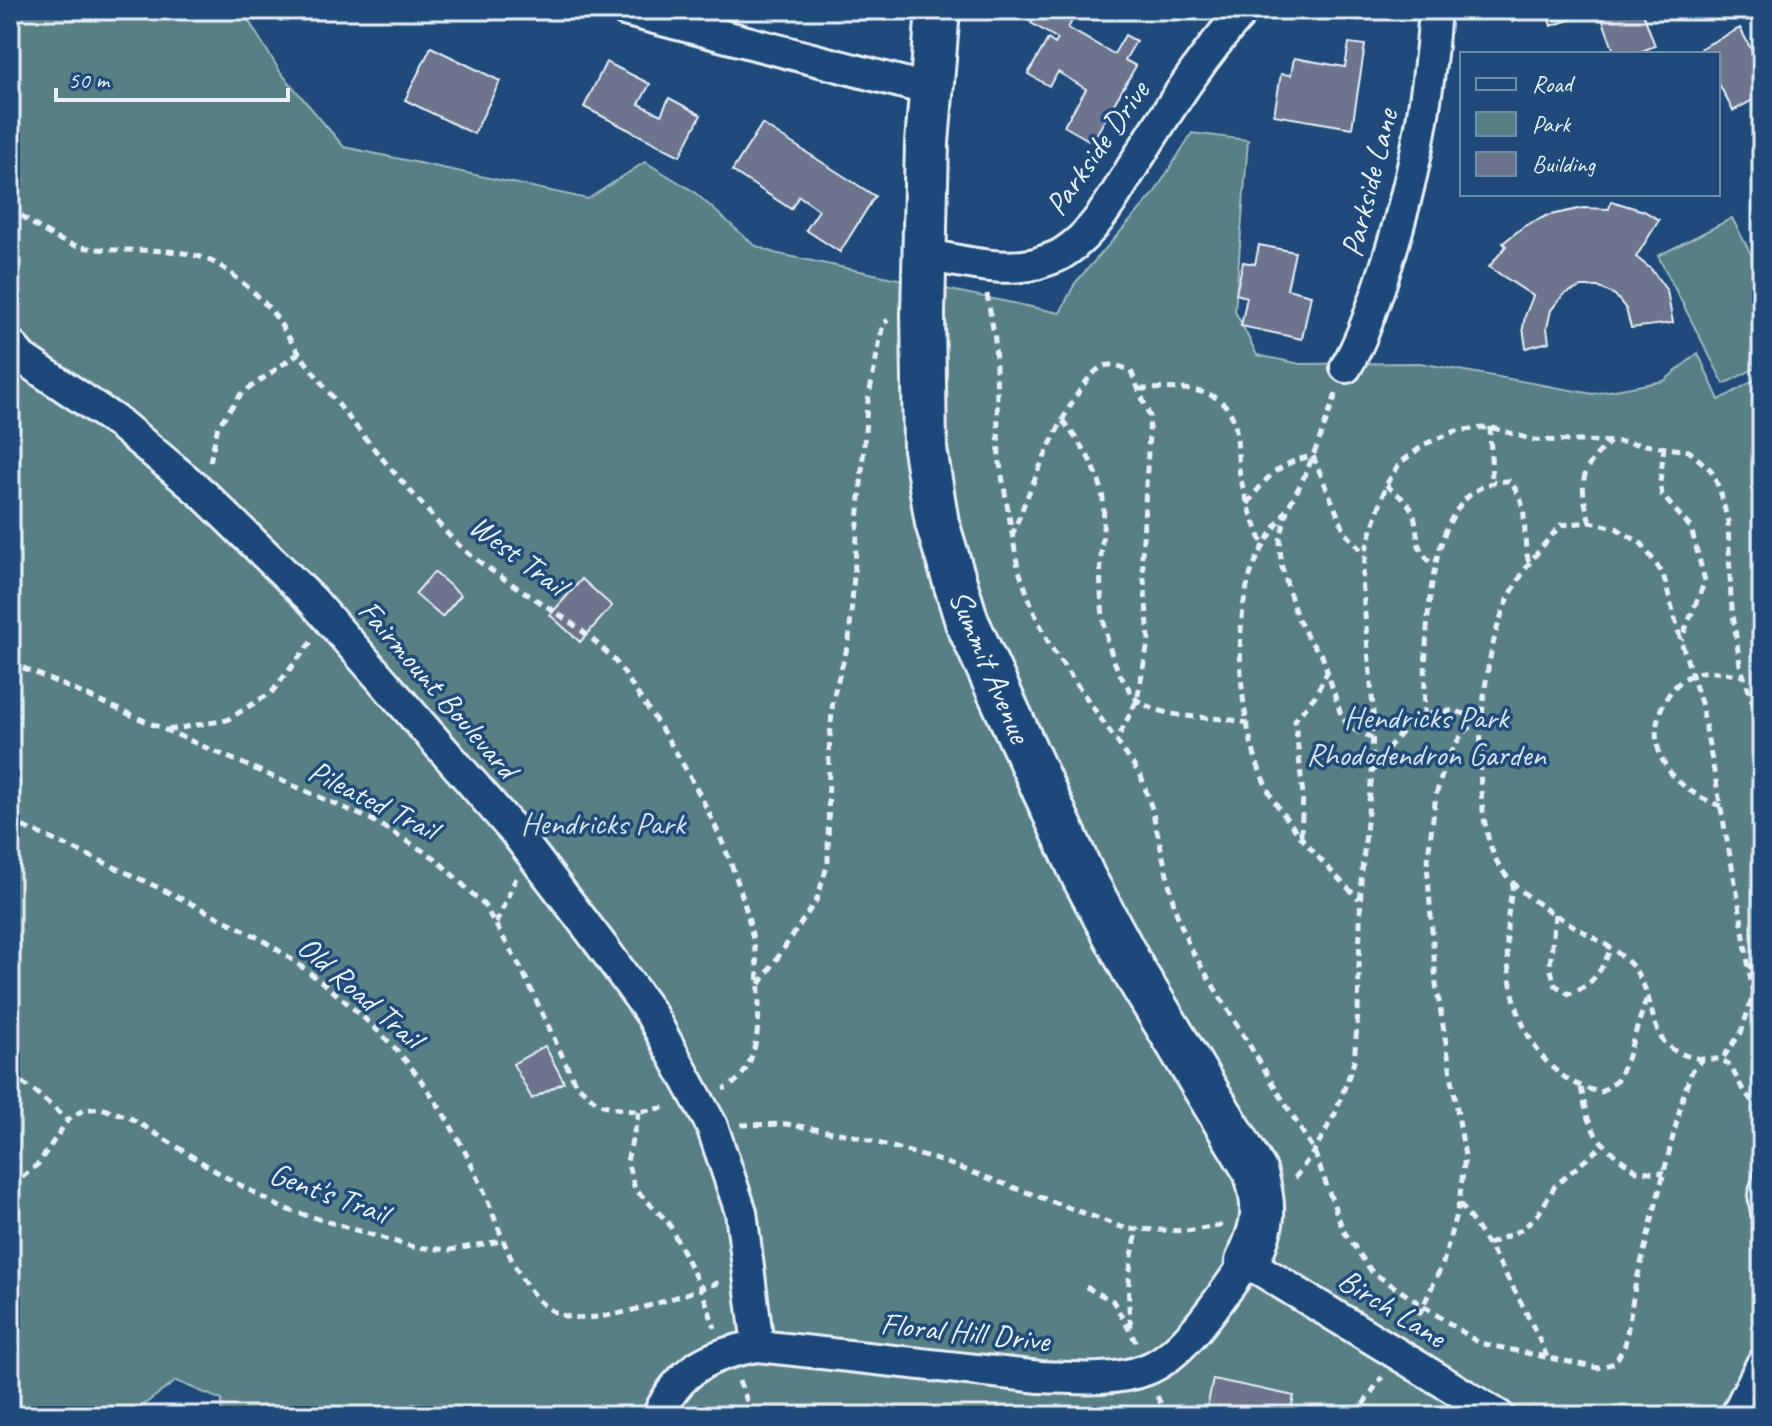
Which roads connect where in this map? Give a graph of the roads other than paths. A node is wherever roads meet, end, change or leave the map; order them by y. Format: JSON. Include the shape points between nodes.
{"nodes":[{"id":1,"x":624,"y":10,"type":"edge"},
{"id":2,"x":938,"y":10,"type":"edge"},
{"id":3,"x":1244,"y":10,"type":"edge"},
{"id":4,"x":1435,"y":10,"type":"edge"},
{"id":5,"x":931,"y":90,"type":"junction"},
{"id":6,"x":926,"y":255,"type":"junction"},
{"id":7,"x":10,"y":344,"type":"edge"},
{"id":8,"x":1346,"y":367,"type":"road end"},
{"id":9,"x":1762,"y":1175,"type":"edge"},
{"id":10,"x":1762,"y":1231,"type":"edge"},
{"id":11,"x":1247,"y":1262,"type":"junction"},
{"id":12,"x":758,"y":1346,"type":"junction"},
{"id":13,"x":1762,"y":1364,"type":"edge"},
{"id":14,"x":1487,"y":1414,"type":"edge"},
{"id":15,"x":658,"y":1416,"type":"edge"},
{"id":16,"x":1736,"y":1416,"type":"edge"}],
"edges":[{"from":1,"to":5,"type":"street"},
{"from":2,"to":5,"type":"street","name":"Summit Avenue"},
{"from":3,"to":6,"type":"street","name":"Parkside Drive","via":[[1219,36],[1108,207],[1062,254],[1010,267]]},
{"from":4,"to":8,"type":"street","name":"Parkside Lane","via":[[1421,136],[1403,216],[1360,345]]},
{"from":5,"to":6,"type":"street","name":"Summit Avenue"},
{"from":6,"to":11,"type":"street","name":"Summit Avenue","via":[[925,449],[937,523],[967,622],[1099,905],[1255,1171],[1264,1212]]},
{"from":7,"to":12,"type":"street","name":"Fairmount Boulevard","via":[[22,358],[120,424],[203,494],[329,620],[440,744],[602,946],[651,1014],[712,1126],[741,1212]]},
{"from":9,"to":10,"type":"lane","via":[[1756,1195]]},
{"from":11,"to":12,"type":"street","name":"Floral Hill Drive","via":[[1194,1332],[1147,1369],[1122,1375],[1040,1377]]},
{"from":11,"to":14,"type":"street","name":"Birch Lane"},
{"from":12,"to":15,"type":"street","name":"Floral Hill Drive","via":[[723,1352],[682,1377]]},
{"from":13,"to":16,"type":"street"}]}
